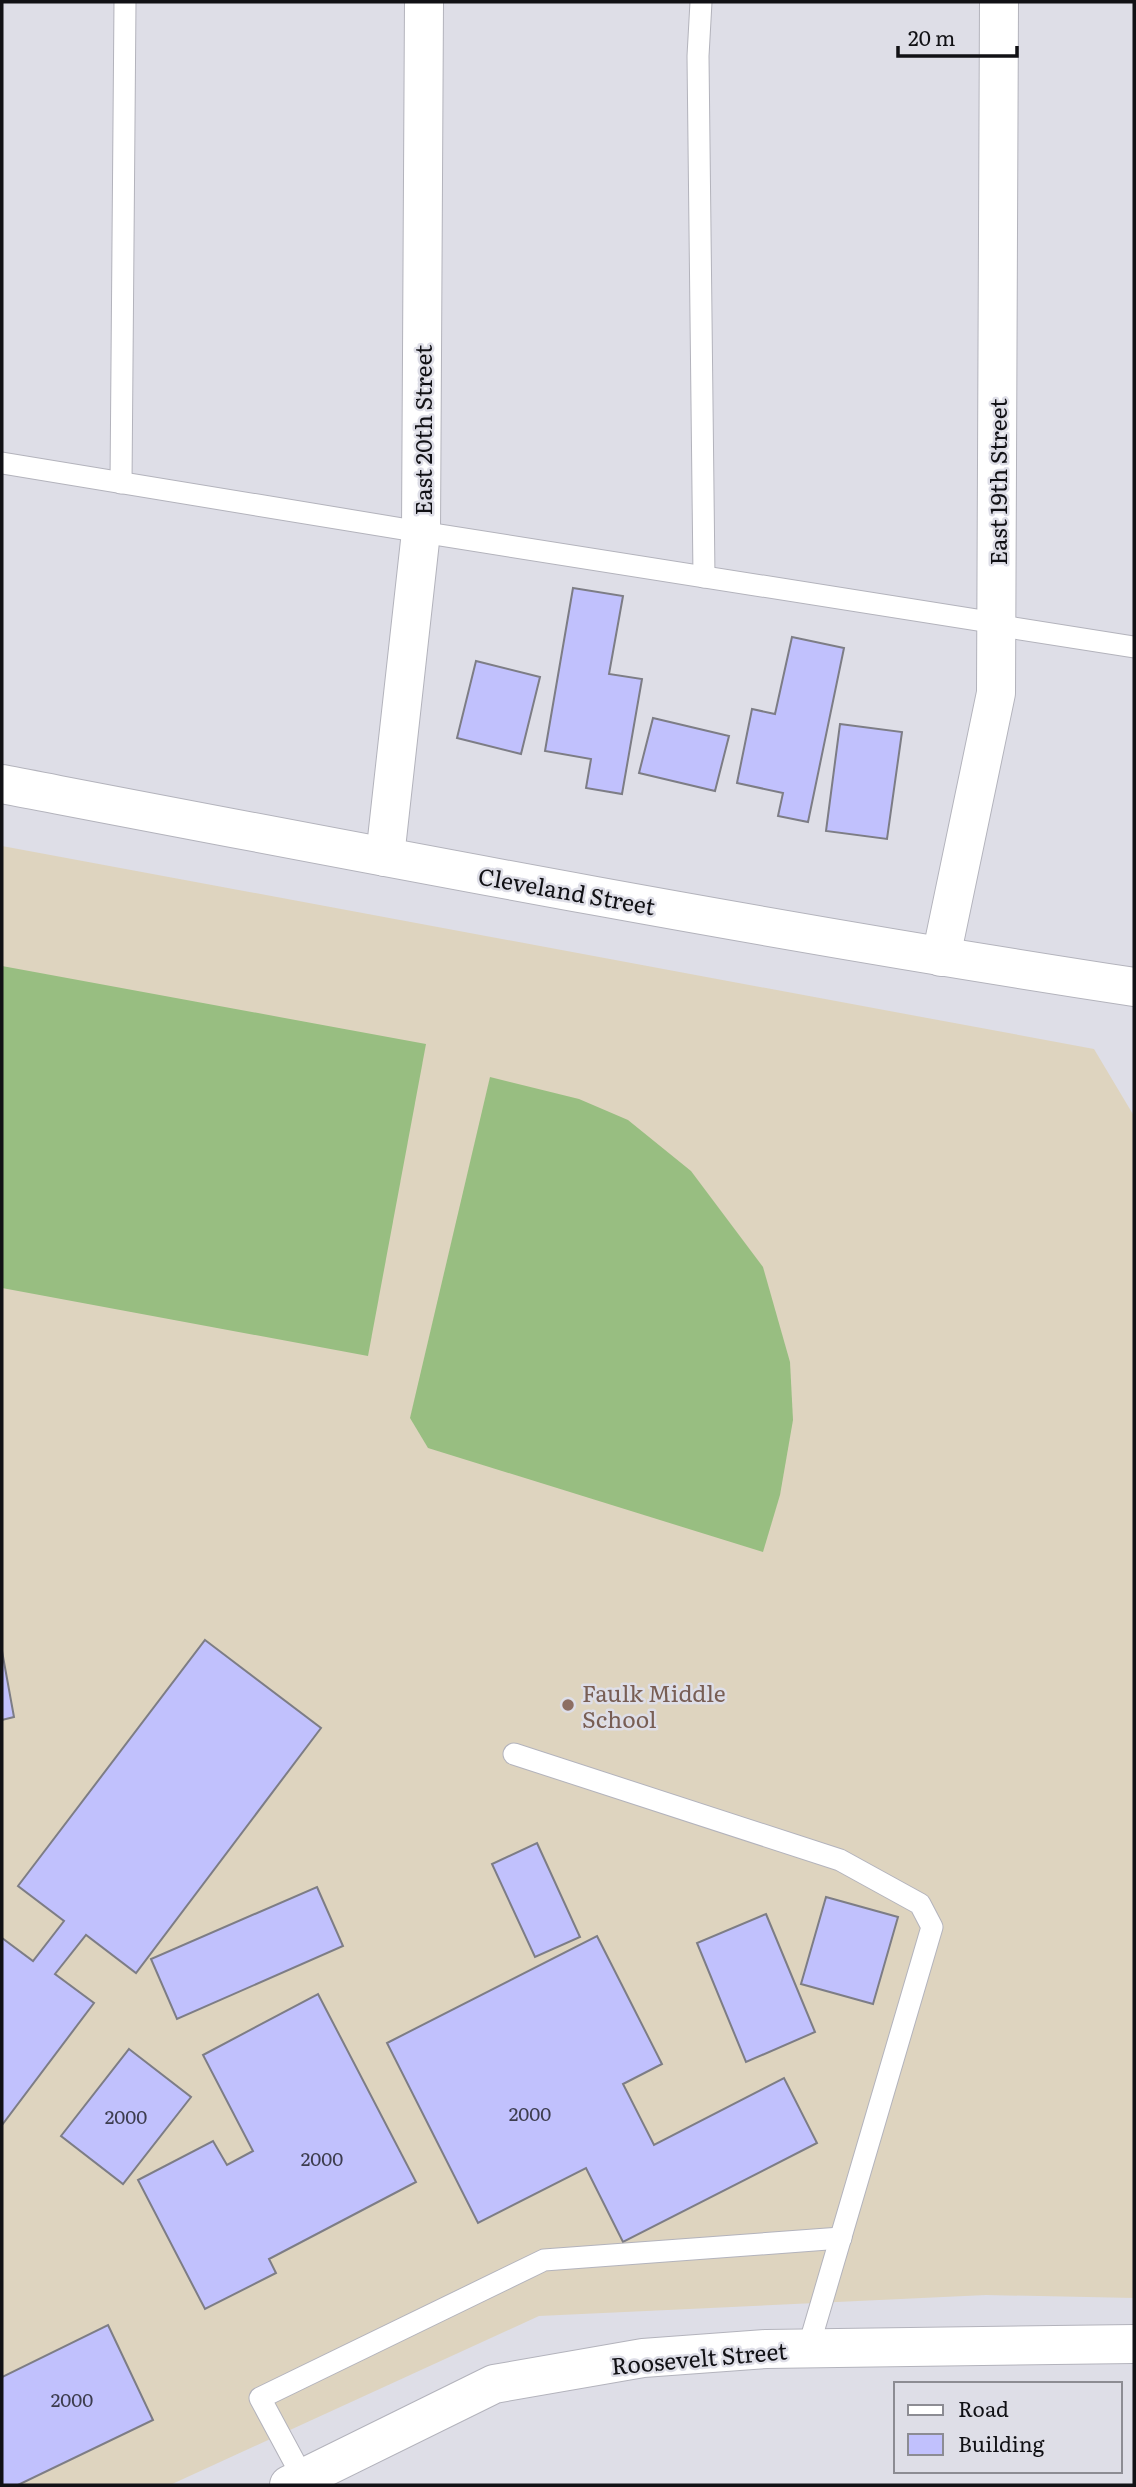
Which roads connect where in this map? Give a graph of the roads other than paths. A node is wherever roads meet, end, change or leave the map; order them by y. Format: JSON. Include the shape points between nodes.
{"nodes":[{"id":1,"x":125,"y":2,"type":"edge"},
{"id":2,"x":425,"y":2,"type":"edge"},
{"id":3,"x":701,"y":2,"type":"edge"},
{"id":4,"x":999,"y":2,"type":"edge"},
{"id":5,"x":2,"y":463,"type":"edge"},
{"id":6,"x":121,"y":483,"type":"junction"},
{"id":7,"x":421,"y":532,"type":"junction"},
{"id":8,"x":704,"y":577,"type":"junction"},
{"id":9,"x":996,"y":623,"type":"junction"},
{"id":10,"x":1134,"y":648,"type":"edge"},
{"id":11,"x":2,"y":784,"type":"edge"},
{"id":12,"x":385,"y":857,"type":"junction"},
{"id":13,"x":941,"y":957,"type":"junction"},
{"id":14,"x":1134,"y":987,"type":"edge"},
{"id":15,"x":513,"y":1754,"type":"dead end"},
{"id":16,"x":841,"y":2238,"type":"junction"},
{"id":17,"x":1134,"y":2344,"type":"edge"},
{"id":18,"x":808,"y":2349,"type":"junction"},
{"id":19,"x":296,"y":2482,"type":"edge"}],
"edges":[{"from":1,"to":6,"type":"lane"},
{"from":2,"to":7,"type":"street","name":"East 20th Street"},
{"from":3,"to":8,"type":"lane"},
{"from":4,"to":9,"type":"street","name":"East 19th Street"},
{"from":5,"to":6,"type":"lane"},
{"from":6,"to":7,"type":"lane"},
{"from":7,"to":8,"type":"lane"},
{"from":7,"to":12,"type":"street","name":"East 20th Street"},
{"from":8,"to":9,"type":"lane"},
{"from":9,"to":10,"type":"lane"},
{"from":9,"to":13,"type":"street","name":"East 19th Street","via":[[996,693]]},
{"from":11,"to":12,"type":"street","name":"Cleveland Street"},
{"from":12,"to":13,"type":"street","name":"Cleveland Street"},
{"from":13,"to":14,"type":"street","name":"Cleveland Street"},
{"from":15,"to":16,"type":"lane","via":[[840,1860],[920,1904],[932,1927]]},
{"from":16,"to":18,"type":"lane"},
{"from":16,"to":19,"type":"lane","via":[[544,2260],[260,2398]]},
{"from":17,"to":18,"type":"street","name":"Roosevelt Street"},
{"from":18,"to":19,"type":"street","name":"Roosevelt Street","via":[[643,2358],[494,2384]]}]}
